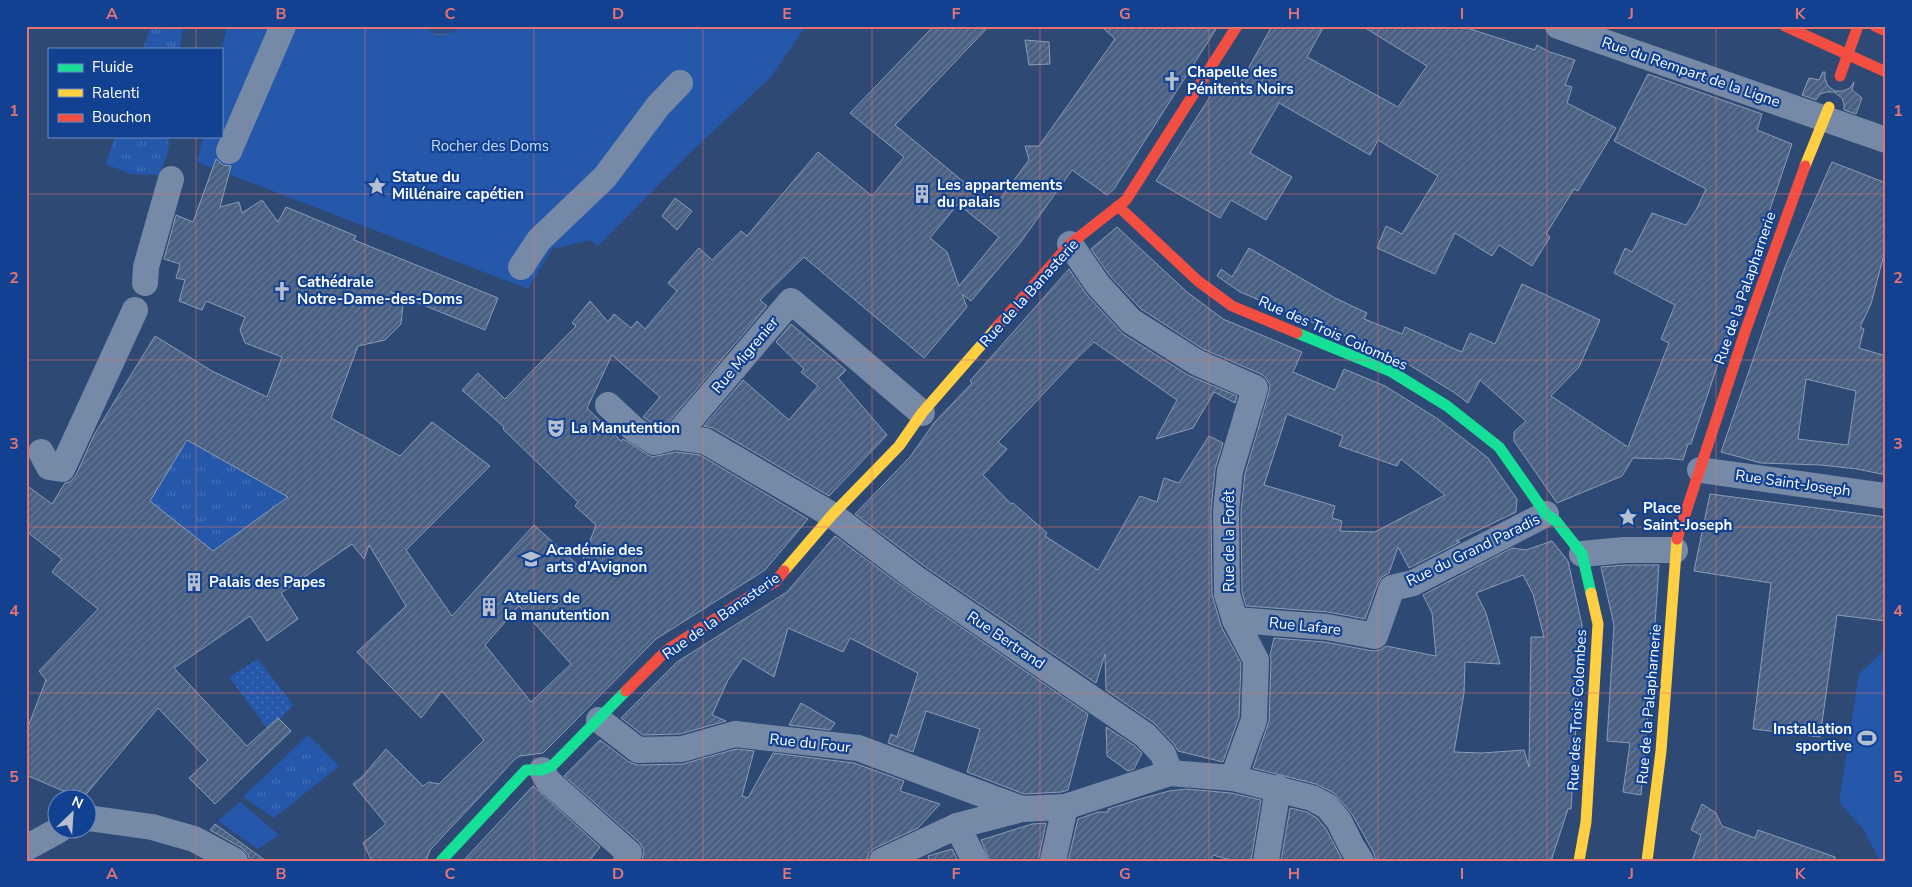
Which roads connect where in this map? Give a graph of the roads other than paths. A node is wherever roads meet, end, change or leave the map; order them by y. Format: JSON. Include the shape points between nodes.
{"nodes":[{"id":1,"x":283,"y":26,"type":"edge"},
{"id":2,"x":1237,"y":26,"type":"edge"},
{"id":3,"x":1558,"y":26,"type":"edge"},
{"id":4,"x":1785,"y":26,"type":"edge"},
{"id":5,"x":1858,"y":26,"type":"edge"},
{"id":6,"x":1875,"y":26,"type":"edge"},
{"id":7,"x":1886,"y":31,"type":"edge"},
{"id":8,"x":1848,"y":55,"type":"junction"},
{"id":9,"x":1886,"y":72,"type":"edge"},
{"id":10,"x":1840,"y":76,"type":"dead end"},
{"id":11,"x":680,"y":83,"type":"dead end"},
{"id":12,"x":1827,"y":113,"type":"junction"},
{"id":13,"x":1886,"y":140,"type":"edge"},
{"id":14,"x":229,"y":151,"type":"dead end"},
{"id":15,"x":171,"y":179,"type":"dead end"},
{"id":16,"x":1118,"y":206,"type":"junction"},
{"id":17,"x":1070,"y":244,"type":"junction"},
{"id":18,"x":521,"y":267,"type":"dead end"},
{"id":19,"x":145,"y":283,"type":"dead end"},
{"id":20,"x":135,"y":310,"type":"dead end"},
{"id":21,"x":608,"y":405,"type":"dead end"},
{"id":22,"x":922,"y":413,"type":"junction"},
{"id":23,"x":675,"y":437,"type":"junction"},
{"id":24,"x":41,"y":452,"type":"dead end"},
{"id":25,"x":1700,"y":470,"type":"junction"},
{"id":26,"x":1886,"y":496,"type":"edge"},
{"id":27,"x":1546,"y":514,"type":"junction"},
{"id":28,"x":832,"y":516,"type":"junction"},
{"id":29,"x":1675,"y":550,"type":"junction"},
{"id":30,"x":1582,"y":554,"type":"junction"},
{"id":31,"x":1235,"y":620,"type":"junction"},
{"id":32,"x":1375,"y":636,"type":"joint"},
{"id":33,"x":599,"y":720,"type":"junction"},
{"id":34,"x":542,"y":770,"type":"junction"},
{"id":35,"x":1170,"y":773,"type":"junction"},
{"id":36,"x":1233,"y":778,"type":"junction"},
{"id":37,"x":1278,"y":788,"type":"junction"},
{"id":38,"x":1065,"y":807,"type":"junction"},
{"id":39,"x":1022,"y":809,"type":"junction"},
{"id":40,"x":98,"y":819,"type":"edge"},
{"id":41,"x":957,"y":826,"type":"junction"},
{"id":42,"x":48,"y":836,"type":"edge"},
{"id":43,"x":26,"y":848,"type":"edge"},
{"id":44,"x":235,"y":861,"type":"edge"},
{"id":45,"x":441,"y":861,"type":"edge"},
{"id":46,"x":626,"y":861,"type":"edge"},
{"id":47,"x":882,"y":861,"type":"edge"},
{"id":48,"x":975,"y":861,"type":"edge"},
{"id":49,"x":1053,"y":861,"type":"edge"},
{"id":50,"x":1266,"y":861,"type":"edge"},
{"id":51,"x":1361,"y":861,"type":"edge"},
{"id":52,"x":1579,"y":861,"type":"edge"},
{"id":53,"x":1647,"y":861,"type":"edge"}],
"edges":[{"from":1,"to":14,"type":"street"},
{"from":2,"to":16,"type":"street","name":"Rue de la Banasterie","via":[[1126,200]]},
{"from":3,"to":12,"type":"street","name":"Rue du Rempart de la Ligne"},
{"from":4,"to":8,"type":"street"},
{"from":5,"to":8,"type":"street"},
{"from":6,"to":7,"type":"street"},
{"from":8,"to":9,"type":"street"},
{"from":8,"to":10,"type":"street"},
{"from":11,"to":18,"type":"street","via":[[658,106],[605,177],[538,240]]},
{"from":12,"to":13,"type":"street","name":"Rue du Rempart de la Ligne"},
{"from":12,"to":25,"type":"street","name":"Rue de la Palapharnerie","via":[[1797,186]]},
{"from":15,"to":19,"type":"street","via":[[146,267]]},
{"from":16,"to":17,"type":"street","name":"Rue de la Banasterie"},
{"from":16,"to":27,"type":"street","name":"Rue des Trois Colombes","via":[[1198,281],[1232,306],[1392,372],[1447,406],[1499,447]]},
{"from":17,"to":22,"type":"street","name":"Rue de la Banasterie"},
{"from":17,"to":31,"type":"street","name":"Rue de la Forêt","via":[[1098,285],[1131,321],[1196,362],[1255,388],[1230,471],[1226,511],[1227,594]]},
{"from":20,"to":24,"type":"street","via":[[62,469],[49,468]]},
{"from":21,"to":23,"type":"street","name":"Rue Bertrand","via":[[635,430],[655,442]]},
{"from":22,"to":23,"type":"street","name":"Rue Migrenier","via":[[791,301]]},
{"from":22,"to":28,"type":"street","name":"Rue de la Banasterie","via":[[898,446]]},
{"from":23,"to":28,"type":"street","name":"Rue Bertrand","via":[[705,441]]},
{"from":25,"to":26,"type":"street","name":"Rue Saint-Joseph"},
{"from":25,"to":29,"type":"street","name":"Rue de la Palapharnerie"},
{"from":27,"to":30,"type":"street","name":"Rue des Trois Colombes","via":[[1556,521]]},
{"from":27,"to":32,"type":"street","name":"Rue du Grand Paradis","via":[[1413,583],[1392,588]]},
{"from":28,"to":33,"type":"street","name":"Rue de la Banasterie","via":[[775,582],[667,650]]},
{"from":28,"to":35,"type":"street","name":"Rue Bertrand","via":[[918,580],[1145,735],[1163,754]]},
{"from":29,"to":30,"type":"street"},
{"from":29,"to":53,"type":"street","name":"Rue de la Palapharnerie","via":[[1656,802]]},
{"from":30,"to":52,"type":"street","name":"Rue des Trois Colombes","via":[[1598,624],[1586,822]]},
{"from":31,"to":32,"type":"street","name":"Rue Lafare","via":[[1327,627]]},
{"from":31,"to":36,"type":"street","name":"Rue de la Forêt","via":[[1256,660],[1254,720]]},
{"from":33,"to":34,"type":"street","name":"Rue de la Banasterie","via":[[552,766]]},
{"from":33,"to":39,"type":"street","name":"Rue du Four","via":[[638,750],[682,749],[735,734],[858,748]]},
{"from":34,"to":45,"type":"street","name":"Rue de la Banasterie","via":[[526,770]]},
{"from":34,"to":46,"type":"street","via":[[548,780],[629,853]]},
{"from":35,"to":36,"type":"street"},
{"from":35,"to":38,"type":"street"},
{"from":36,"to":37,"type":"street"},
{"from":37,"to":50,"type":"street"},
{"from":37,"to":51,"type":"street","via":[[1327,806]]},
{"from":38,"to":39,"type":"street"},
{"from":38,"to":49,"type":"street"},
{"from":39,"to":41,"type":"street"},
{"from":40,"to":44,"type":"street","via":[[152,827],[194,839]]},
{"from":41,"to":47,"type":"street"},
{"from":41,"to":48,"type":"street"},
{"from":42,"to":43,"type":"street"}]}
